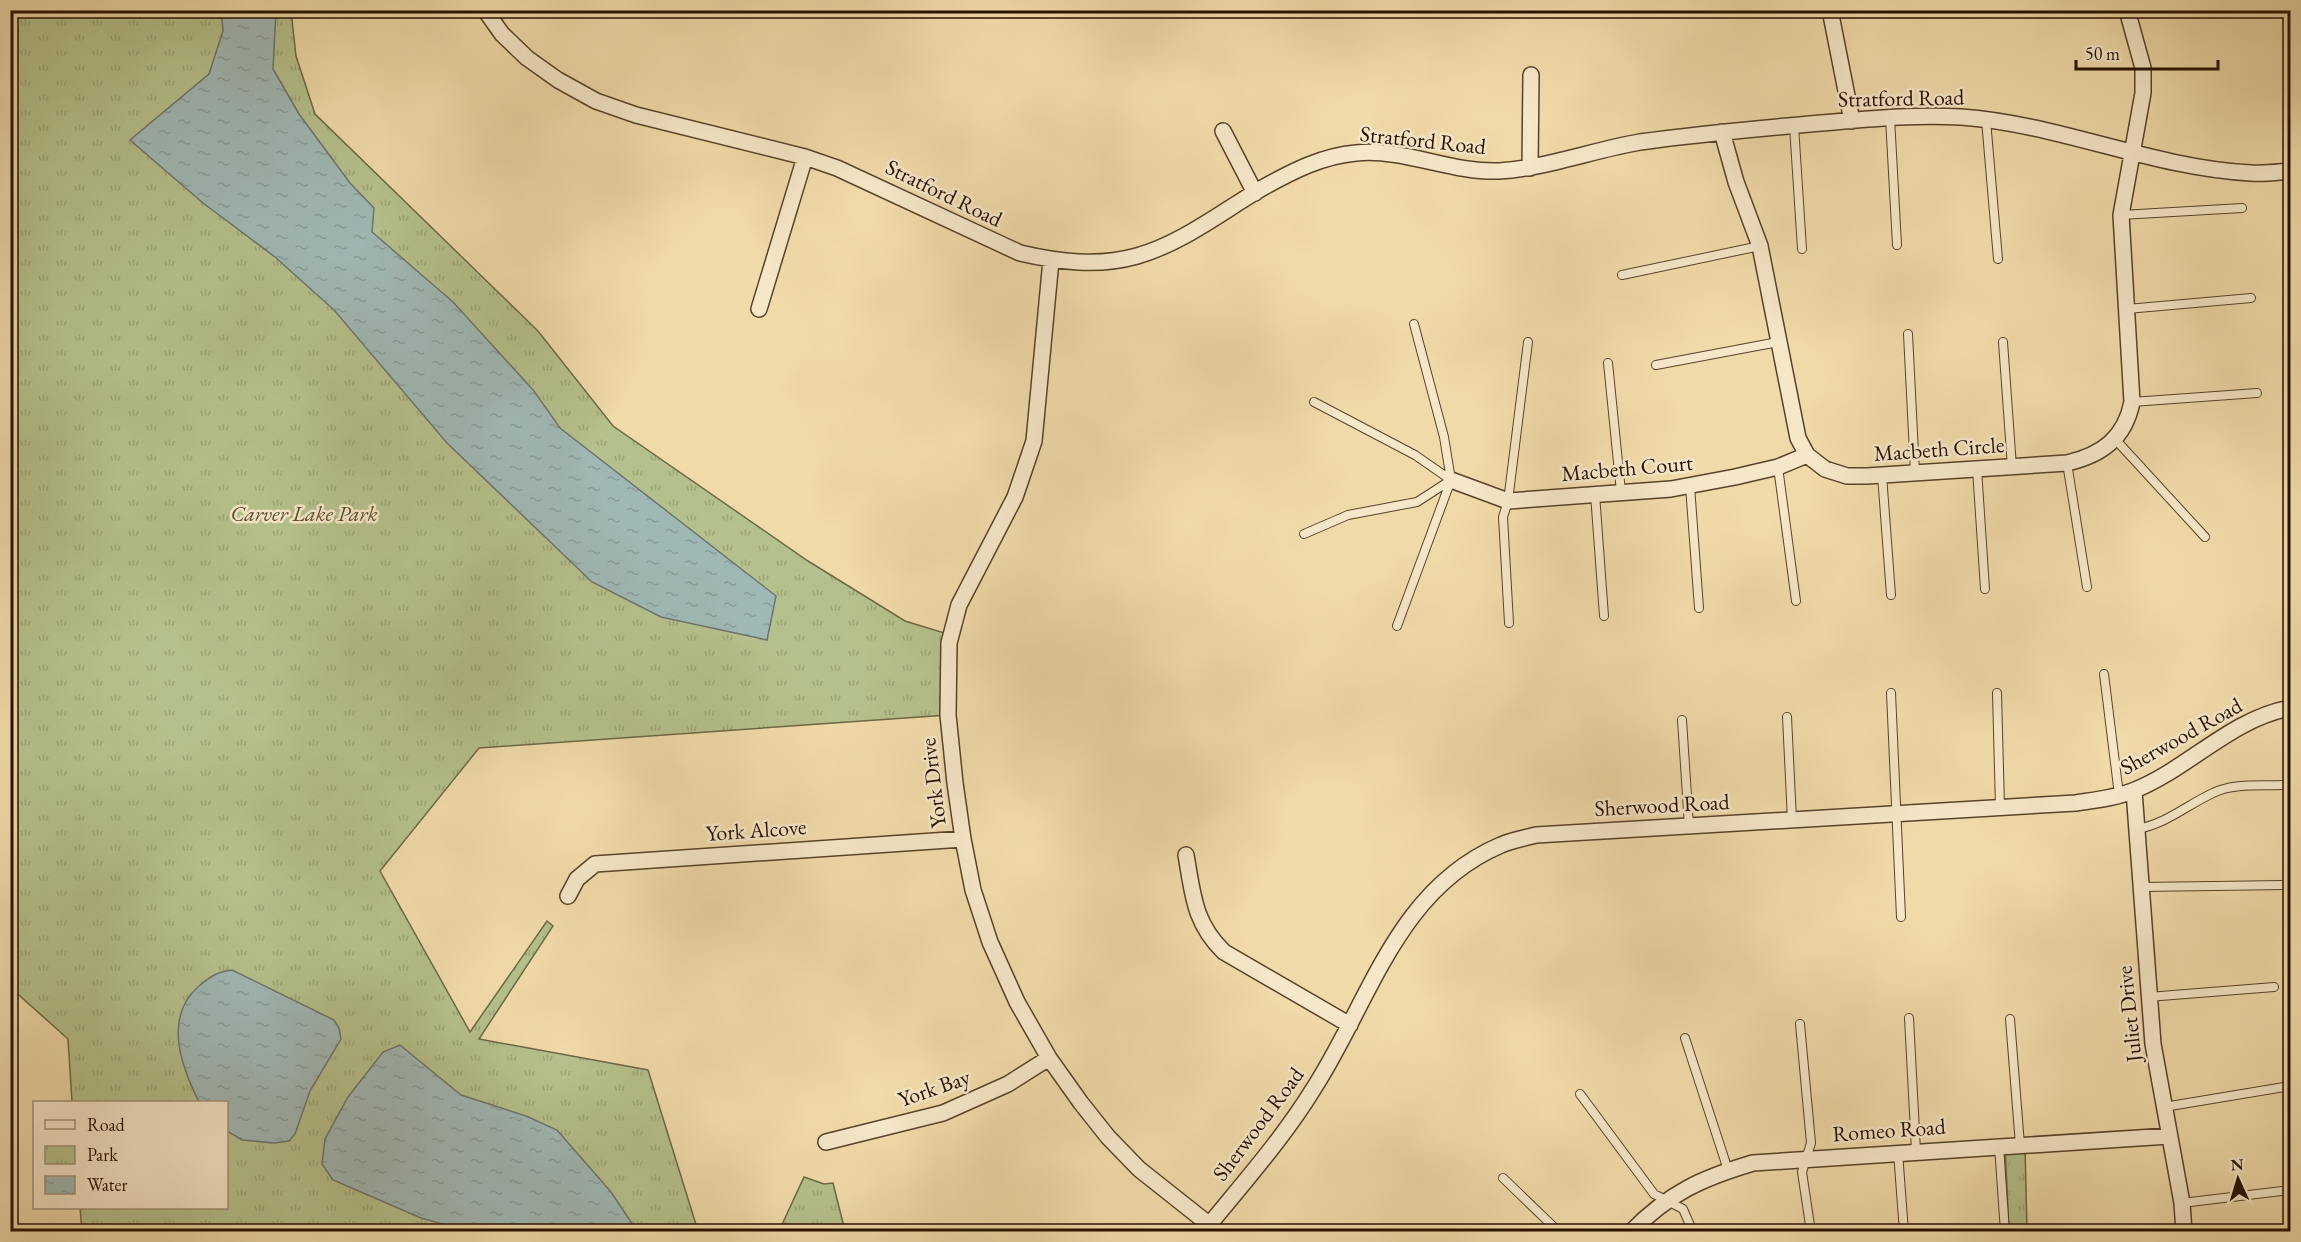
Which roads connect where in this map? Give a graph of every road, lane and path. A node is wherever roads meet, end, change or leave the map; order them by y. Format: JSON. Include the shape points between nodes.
{"nodes":[{"id":1,"x":485,"y":10,"type":"edge"},
{"id":2,"x":1830,"y":10,"type":"edge"},
{"id":3,"x":2127,"y":10,"type":"edge"},
{"id":4,"x":1531,"y":75,"type":"dead end"},
{"id":5,"x":1890,"y":118,"type":"junction"},
{"id":6,"x":1986,"y":120,"type":"junction"},
{"id":7,"x":1852,"y":121,"type":"junction"},
{"id":8,"x":1794,"y":126,"type":"junction"},
{"id":9,"x":1223,"y":131,"type":"dead end"},
{"id":10,"x":1722,"y":132,"type":"junction"},
{"id":11,"x":2134,"y":152,"type":"junction"},
{"id":12,"x":805,"y":157,"type":"junction"},
{"id":13,"x":1530,"y":168,"type":"junction"},
{"id":14,"x":2290,"y":171,"type":"edge"},
{"id":15,"x":1255,"y":193,"type":"junction"},
{"id":16,"x":2242,"y":208,"type":"dead end"},
{"id":17,"x":2121,"y":215,"type":"junction"},
{"id":18,"x":1897,"y":245,"type":"dead end"},
{"id":19,"x":1760,"y":246,"type":"junction"},
{"id":20,"x":1802,"y":249,"type":"dead end"},
{"id":21,"x":1998,"y":259,"type":"dead end"},
{"id":22,"x":1051,"y":260,"type":"junction"},
{"id":23,"x":1622,"y":275,"type":"dead end"},
{"id":24,"x":2251,"y":298,"type":"dead end"},
{"id":25,"x":759,"y":309,"type":"dead end"},
{"id":26,"x":2127,"y":309,"type":"junction"},
{"id":27,"x":1414,"y":324,"type":"dead end"},
{"id":28,"x":1908,"y":334,"type":"dead end"},
{"id":29,"x":1528,"y":342,"type":"dead end"},
{"id":30,"x":1778,"y":342,"type":"junction"},
{"id":31,"x":2003,"y":342,"type":"dead end"},
{"id":32,"x":1608,"y":363,"type":"dead end"},
{"id":33,"x":1656,"y":365,"type":"dead end"},
{"id":34,"x":2257,"y":393,"type":"dead end"},
{"id":35,"x":1314,"y":402,"type":"dead end"},
{"id":36,"x":2132,"y":402,"type":"junction"},
{"id":37,"x":2115,"y":440,"type":"junction"},
{"id":38,"x":1807,"y":455,"type":"junction"},
{"id":39,"x":2067,"y":463,"type":"junction"},
{"id":40,"x":1778,"y":467,"type":"junction"},
{"id":41,"x":2012,"y":467,"type":"junction"},
{"id":42,"x":1977,"y":469,"type":"junction"},
{"id":43,"x":1916,"y":473,"type":"junction"},
{"id":44,"x":1882,"y":475,"type":"junction"},
{"id":45,"x":1451,"y":480,"type":"junction"},
{"id":46,"x":1690,"y":486,"type":"junction"},
{"id":47,"x":1621,"y":492,"type":"junction"},
{"id":48,"x":1594,"y":494,"type":"junction"},
{"id":49,"x":1508,"y":501,"type":"junction"},
{"id":50,"x":1304,"y":534,"type":"dead end"},
{"id":51,"x":2205,"y":537,"type":"dead end"},
{"id":52,"x":2087,"y":586,"type":"dead end"},
{"id":53,"x":1985,"y":589,"type":"dead end"},
{"id":54,"x":1891,"y":595,"type":"dead end"},
{"id":55,"x":1796,"y":601,"type":"dead end"},
{"id":56,"x":1699,"y":608,"type":"dead end"},
{"id":57,"x":1604,"y":616,"type":"dead end"},
{"id":58,"x":1509,"y":623,"type":"dead end"},
{"id":59,"x":1396,"y":626,"type":"dead end"},
{"id":60,"x":2104,"y":674,"type":"dead end"},
{"id":61,"x":1891,"y":693,"type":"dead end"},
{"id":62,"x":1997,"y":693,"type":"dead end"},
{"id":63,"x":2290,"y":708,"type":"edge"},
{"id":64,"x":1787,"y":717,"type":"dead end"},
{"id":65,"x":1682,"y":720,"type":"dead end"},
{"id":66,"x":2283,"y":785,"type":"dead end"},
{"id":67,"x":2126,"y":793,"type":"junction"},
{"id":68,"x":2000,"y":807,"type":"junction"},
{"id":69,"x":1896,"y":813,"type":"junction"},
{"id":70,"x":1792,"y":820,"type":"junction"},
{"id":71,"x":1689,"y":826,"type":"junction"},
{"id":72,"x":2137,"y":829,"type":"junction"},
{"id":73,"x":963,"y":839,"type":"junction"},
{"id":74,"x":1186,"y":855,"type":"dead end"},
{"id":75,"x":2285,"y":885,"type":"dead end"},
{"id":76,"x":2140,"y":887,"type":"junction"},
{"id":77,"x":568,"y":896,"type":"dead end"},
{"id":78,"x":1901,"y":917,"type":"dead end"},
{"id":79,"x":2274,"y":987,"type":"dead end"},
{"id":80,"x":2148,"y":997,"type":"junction"},
{"id":81,"x":1909,"y":1018,"type":"dead end"},
{"id":82,"x":2010,"y":1019,"type":"dead end"},
{"id":83,"x":1800,"y":1024,"type":"dead end"},
{"id":84,"x":1350,"y":1025,"type":"junction"},
{"id":85,"x":1685,"y":1038,"type":"dead end"},
{"id":86,"x":1049,"y":1058,"type":"junction"},
{"id":87,"x":2290,"y":1086,"type":"edge"},
{"id":88,"x":1580,"y":1094,"type":"dead end"},
{"id":89,"x":2164,"y":1107,"type":"junction"},
{"id":90,"x":2169,"y":1136,"type":"junction"},
{"id":91,"x":826,"y":1142,"type":"dead end"},
{"id":92,"x":2020,"y":1144,"type":"junction"},
{"id":93,"x":1999,"y":1146,"type":"junction"},
{"id":94,"x":1916,"y":1151,"type":"junction"},
{"id":95,"x":1898,"y":1152,"type":"junction"},
{"id":96,"x":1806,"y":1158,"type":"junction"},
{"id":97,"x":1728,"y":1170,"type":"junction"},
{"id":98,"x":1503,"y":1178,"type":"dead end"},
{"id":99,"x":2290,"y":1190,"type":"edge"},
{"id":100,"x":1666,"y":1201,"type":"junction"},
{"id":101,"x":2182,"y":1203,"type":"junction"},
{"id":102,"x":1213,"y":1228,"type":"edge"},
{"id":103,"x":1559,"y":1232,"type":"edge"},
{"id":104,"x":1631,"y":1232,"type":"edge"},
{"id":105,"x":1693,"y":1232,"type":"edge"},
{"id":106,"x":1811,"y":1232,"type":"edge"},
{"id":107,"x":1904,"y":1232,"type":"edge"},
{"id":108,"x":2004,"y":1232,"type":"edge"},
{"id":109,"x":2184,"y":1232,"type":"edge"}],
"edges":[{"from":1,"to":12,"type":"street","name":"Stratford Road","via":[[502,34],[527,58],[596,101],[636,115]]},
{"from":2,"to":7,"type":"street"},
{"from":3,"to":11,"type":"street","name":"Macbeth Circle","via":[[2143,68]]},
{"from":4,"to":13,"type":"street"},
{"from":5,"to":6,"type":"street","name":"Stratford Road"},
{"from":5,"to":7,"type":"street","name":"Stratford Road"},
{"from":5,"to":18,"type":"lane"},
{"from":6,"to":11,"type":"street","name":"Stratford Road"},
{"from":6,"to":21,"type":"lane"},
{"from":7,"to":8,"type":"street","name":"Stratford Road"},
{"from":8,"to":10,"type":"street","name":"Stratford Road"},
{"from":8,"to":20,"type":"lane"},
{"from":9,"to":15,"type":"street"},
{"from":10,"to":13,"type":"street","name":"Stratford Road","via":[[1639,142]]},
{"from":10,"to":19,"type":"street"},
{"from":11,"to":14,"type":"street","name":"Stratford Road","via":[[2204,168],[2254,173]]},
{"from":11,"to":17,"type":"street","name":"Macbeth Circle"},
{"from":12,"to":22,"type":"street","name":"Stratford Road","via":[[875,184],[1020,253]]},
{"from":12,"to":25,"type":"street"},
{"from":13,"to":15,"type":"street","name":"Stratford Road","via":[[1467,169],[1357,152],[1301,166]]},
{"from":15,"to":22,"type":"street","name":"Stratford Road","via":[[1174,240],[1139,255],[1109,262]]},
{"from":16,"to":17,"type":"lane"},
{"from":17,"to":26,"type":"street","name":"Macbeth Circle"},
{"from":19,"to":23,"type":"lane"},
{"from":19,"to":30,"type":"street"},
{"from":22,"to":73,"type":"street","name":"York Drive","via":[[1034,441],[1015,497],[959,605],[949,643],[948,715]]},
{"from":24,"to":26,"type":"lane"},
{"from":26,"to":36,"type":"street","name":"Macbeth Circle"},
{"from":27,"to":45,"type":"lane","via":[[1444,437]]},
{"from":28,"to":43,"type":"lane"},
{"from":29,"to":49,"type":"lane"},
{"from":30,"to":33,"type":"lane"},
{"from":30,"to":38,"type":"street","via":[[1794,425]]},
{"from":31,"to":41,"type":"lane"},
{"from":32,"to":47,"type":"lane"},
{"from":34,"to":36,"type":"lane"},
{"from":35,"to":45,"type":"lane","via":[[1415,455]]},
{"from":36,"to":37,"type":"street","name":"Macbeth Circle","via":[[2128,419]]},
{"from":37,"to":39,"type":"street","name":"Macbeth Circle","via":[[2089,458]]},
{"from":37,"to":51,"type":"lane"},
{"from":38,"to":40,"type":"street","name":"Macbeth Court"},
{"from":38,"to":44,"type":"street","name":"Macbeth Circle","via":[[1825,469],[1847,476]]},
{"from":39,"to":41,"type":"street","name":"Macbeth Circle"},
{"from":39,"to":52,"type":"lane"},
{"from":40,"to":46,"type":"street","name":"Macbeth Court"},
{"from":40,"to":55,"type":"lane"},
{"from":41,"to":42,"type":"street","name":"Macbeth Circle"},
{"from":42,"to":43,"type":"street","name":"Macbeth Circle"},
{"from":42,"to":53,"type":"lane"},
{"from":43,"to":44,"type":"street","name":"Macbeth Circle"},
{"from":44,"to":54,"type":"lane"},
{"from":45,"to":49,"type":"street","name":"Macbeth Court"},
{"from":45,"to":50,"type":"lane","via":[[1417,502],[1348,515]]},
{"from":45,"to":59,"type":"lane"},
{"from":46,"to":47,"type":"street","name":"Macbeth Court"},
{"from":46,"to":56,"type":"lane"},
{"from":47,"to":48,"type":"street","name":"Macbeth Court"},
{"from":48,"to":49,"type":"street","name":"Macbeth Court"},
{"from":48,"to":57,"type":"lane"},
{"from":49,"to":58,"type":"lane","via":[[1503,517]]},
{"from":60,"to":67,"type":"lane"},
{"from":61,"to":69,"type":"lane"},
{"from":62,"to":68,"type":"lane"},
{"from":63,"to":67,"type":"street","name":"Sherwood Road","via":[[2238,728],[2157,779]]},
{"from":64,"to":70,"type":"lane"},
{"from":65,"to":71,"type":"lane"},
{"from":66,"to":72,"type":"lane","via":[[2214,792],[2162,822]]},
{"from":67,"to":68,"type":"street","name":"Sherwood Road","via":[[2076,803]]},
{"from":67,"to":72,"type":"street","name":"Juliet Drive"},
{"from":68,"to":69,"type":"street","name":"Sherwood Road"},
{"from":69,"to":70,"type":"street","name":"Sherwood Road"},
{"from":69,"to":78,"type":"lane"},
{"from":70,"to":71,"type":"street","name":"Sherwood Road"},
{"from":71,"to":84,"type":"street","name":"Sherwood Road","via":[[1536,835],[1503,844],[1475,858],[1423,903],[1400,931]]},
{"from":72,"to":76,"type":"street","name":"Juliet Drive"},
{"from":73,"to":77,"type":"street","name":"York Alcove","via":[[595,864],[577,879]]},
{"from":73,"to":86,"type":"street","name":"York Drive","via":[[973,890],[990,942],[1017,1002]]},
{"from":74,"to":84,"type":"street","via":[[1192,892],[1203,928],[1211,939],[1224,952]]},
{"from":75,"to":76,"type":"lane"},
{"from":76,"to":80,"type":"street","name":"Juliet Drive"},
{"from":79,"to":80,"type":"lane"},
{"from":80,"to":89,"type":"street","name":"Juliet Drive"},
{"from":81,"to":94,"type":"lane"},
{"from":82,"to":92,"type":"lane"},
{"from":83,"to":96,"type":"lane","via":[[1811,1143]]},
{"from":84,"to":102,"type":"street","name":"Sherwood Road","via":[[1309,1097]]},
{"from":85,"to":97,"type":"lane"},
{"from":86,"to":91,"type":"street","name":"York Bay","via":[[1008,1084],[943,1113]]},
{"from":86,"to":102,"type":"street","name":"York Drive","via":[[1108,1137],[1139,1169]]},
{"from":87,"to":89,"type":"lane"},
{"from":88,"to":100,"type":"lane","via":[[1654,1194]]},
{"from":89,"to":90,"type":"street","name":"Juliet Drive"},
{"from":90,"to":92,"type":"street","name":"Romeo Road"},
{"from":90,"to":101,"type":"street","name":"Juliet Drive"},
{"from":92,"to":93,"type":"street","name":"Romeo Road"},
{"from":93,"to":94,"type":"street","name":"Romeo Road"},
{"from":93,"to":108,"type":"lane"},
{"from":94,"to":95,"type":"street","name":"Romeo Road"},
{"from":95,"to":96,"type":"street","name":"Romeo Road"},
{"from":95,"to":107,"type":"lane"},
{"from":96,"to":97,"type":"street","name":"Romeo Road","via":[[1753,1163]]},
{"from":96,"to":106,"type":"lane","via":[[1802,1172]]},
{"from":97,"to":100,"type":"street","name":"Romeo Road","via":[[1694,1183]]},
{"from":98,"to":103,"type":"lane"},
{"from":99,"to":101,"type":"lane"},
{"from":100,"to":104,"type":"street","name":"Romeo Road"},
{"from":100,"to":105,"type":"lane","via":[[1683,1209]]},
{"from":101,"to":109,"type":"street","name":"Juliet Drive"}]}
